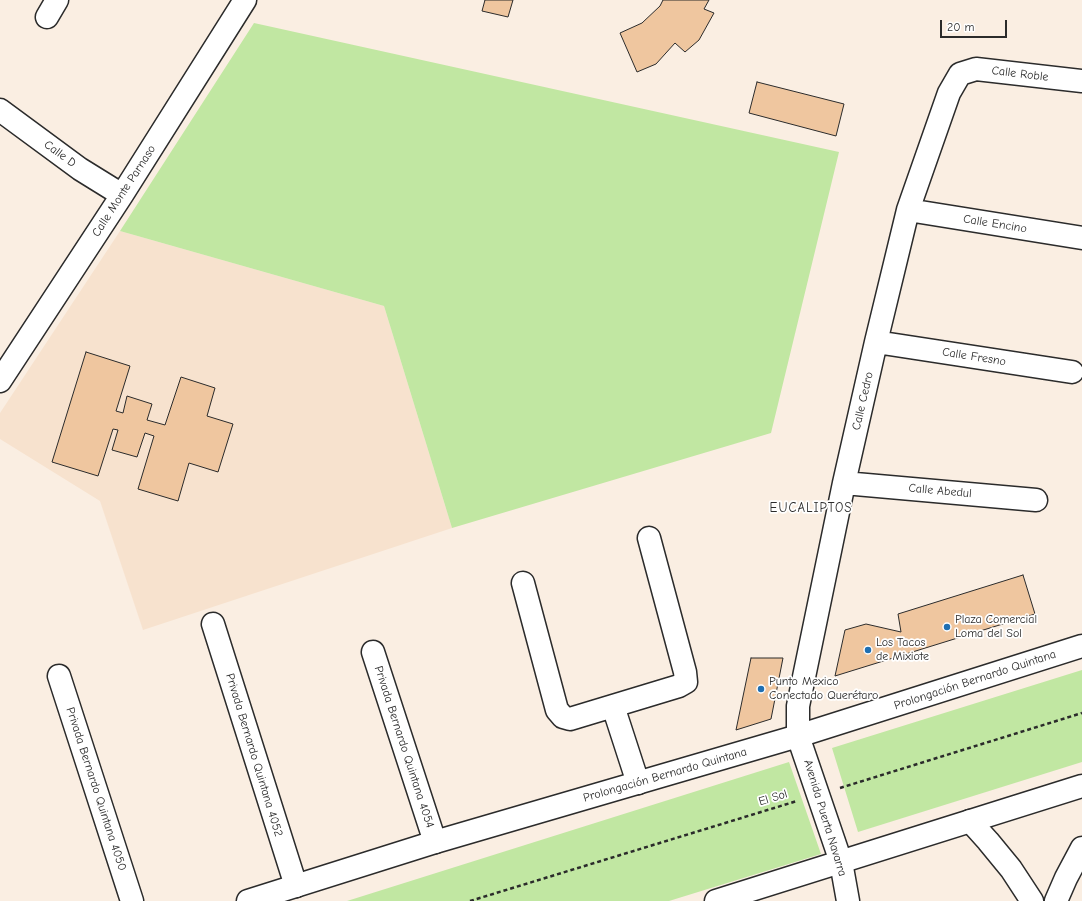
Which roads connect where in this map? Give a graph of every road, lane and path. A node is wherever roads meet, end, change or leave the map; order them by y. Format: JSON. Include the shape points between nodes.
{"nodes":[{"id":1,"x":245,"y":0,"type":"edge"},
{"id":2,"x":960,"y":74,"type":"joint"},
{"id":3,"x":1082,"y":81,"type":"edge"},
{"id":4,"x":0,"y":110,"type":"edge"},
{"id":5,"x":122,"y":195,"type":"junction"},
{"id":6,"x":908,"y":210,"type":"junction"},
{"id":7,"x":1082,"y":238,"type":"edge"},
{"id":8,"x":876,"y":342,"type":"junction"},
{"id":9,"x":1072,"y":372,"type":"dead end"},
{"id":10,"x":0,"y":381,"type":"edge"},
{"id":11,"x":844,"y":483,"type":"junction"},
{"id":12,"x":1036,"y":500,"type":"dead end"},
{"id":13,"x":649,"y":538,"type":"dead end"},
{"id":14,"x":523,"y":583,"type":"dead end"},
{"id":15,"x":213,"y":624,"type":"dead end"},
{"id":16,"x":1082,"y":646,"type":"edge"},
{"id":17,"x":373,"y":652,"type":"dead end"},
{"id":18,"x":59,"y":676,"type":"dead end"},
{"id":19,"x":613,"y":706,"type":"junction"},
{"id":20,"x":1082,"y":713,"type":"edge"},
{"id":21,"x":798,"y":736,"type":"junction"},
{"id":22,"x":638,"y":783,"type":"junction"},
{"id":23,"x":1082,"y":786,"type":"edge"},
{"id":24,"x":818,"y":794,"type":"junction"},
{"id":25,"x":970,"y":821,"type":"junction"},
{"id":26,"x":435,"y":842,"type":"junction"},
{"id":27,"x":1082,"y":848,"type":"edge"},
{"id":28,"x":841,"y":862,"type":"junction"},
{"id":29,"x":296,"y":886,"type":"junction"},
{"id":30,"x":132,"y":901,"type":"edge"},
{"id":31,"x":248,"y":901,"type":"edge"},
{"id":32,"x":470,"y":901,"type":"edge"},
{"id":33,"x":716,"y":901,"type":"edge"},
{"id":34,"x":848,"y":901,"type":"edge"},
{"id":35,"x":1032,"y":901,"type":"edge"},
{"id":36,"x":1056,"y":901,"type":"edge"}],
"edges":[{"from":1,"to":5,"type":"street","name":"Calle Monte Parnaso"},
{"from":2,"to":3,"type":"street","name":"Calle Roble","via":[[976,69]]},
{"from":2,"to":6,"type":"street","name":"Calle Cedro","via":[[949,93]]},
{"from":4,"to":5,"type":"street","name":"Calle D","via":[[80,169]]},
{"from":5,"to":10,"type":"street","name":"Calle Monte Parnaso"},
{"from":6,"to":7,"type":"street","name":"Calle Encino"},
{"from":6,"to":8,"type":"street","name":"Calle Cedro"},
{"from":8,"to":9,"type":"street","name":"Calle Fresno"},
{"from":8,"to":11,"type":"street","name":"Calle Cedro"},
{"from":11,"to":12,"type":"street","name":"Calle Abedul"},
{"from":11,"to":21,"type":"street","name":"Calle Cedro","via":[[798,706]]},
{"from":13,"to":19,"type":"street","via":[[686,682]]},
{"from":14,"to":19,"type":"street","via":[[557,710],[563,717],[570,719]]},
{"from":15,"to":29,"type":"street","name":"Privada Bernardo Quintana 4052"},
{"from":16,"to":21,"type":"street","name":"Prolongación Bernardo Quintana"},
{"from":17,"to":26,"type":"street","name":"Privada Bernardo Quintana 4054"},
{"from":18,"to":30,"type":"street","name":"Privada Bernardo Quintana 4050"},
{"from":19,"to":22,"type":"street"},
{"from":20,"to":24,"type":"path","name":"El Sol"},
{"from":21,"to":22,"type":"street","name":"Prolongación Bernardo Quintana"},
{"from":21,"to":24,"type":"street","name":"Avenida Puerta Navarra"},
{"from":22,"to":26,"type":"street","name":"Prolongación Bernardo Quintana"},
{"from":23,"to":25,"type":"street"},
{"from":24,"to":28,"type":"street","name":"Avenida Puerta Navarra"},
{"from":24,"to":32,"type":"path","name":"El Sol"},
{"from":25,"to":28,"type":"street"},
{"from":25,"to":35,"type":"street","via":[[1011,869]]},
{"from":26,"to":29,"type":"street","name":"Prolongación Bernardo Quintana"},
{"from":27,"to":36,"type":"street"},
{"from":28,"to":33,"type":"street"},
{"from":28,"to":34,"type":"street","name":"Avenida Puerta Navarra"},
{"from":29,"to":31,"type":"street","name":"Prolongación Bernardo Quintana"}]}
